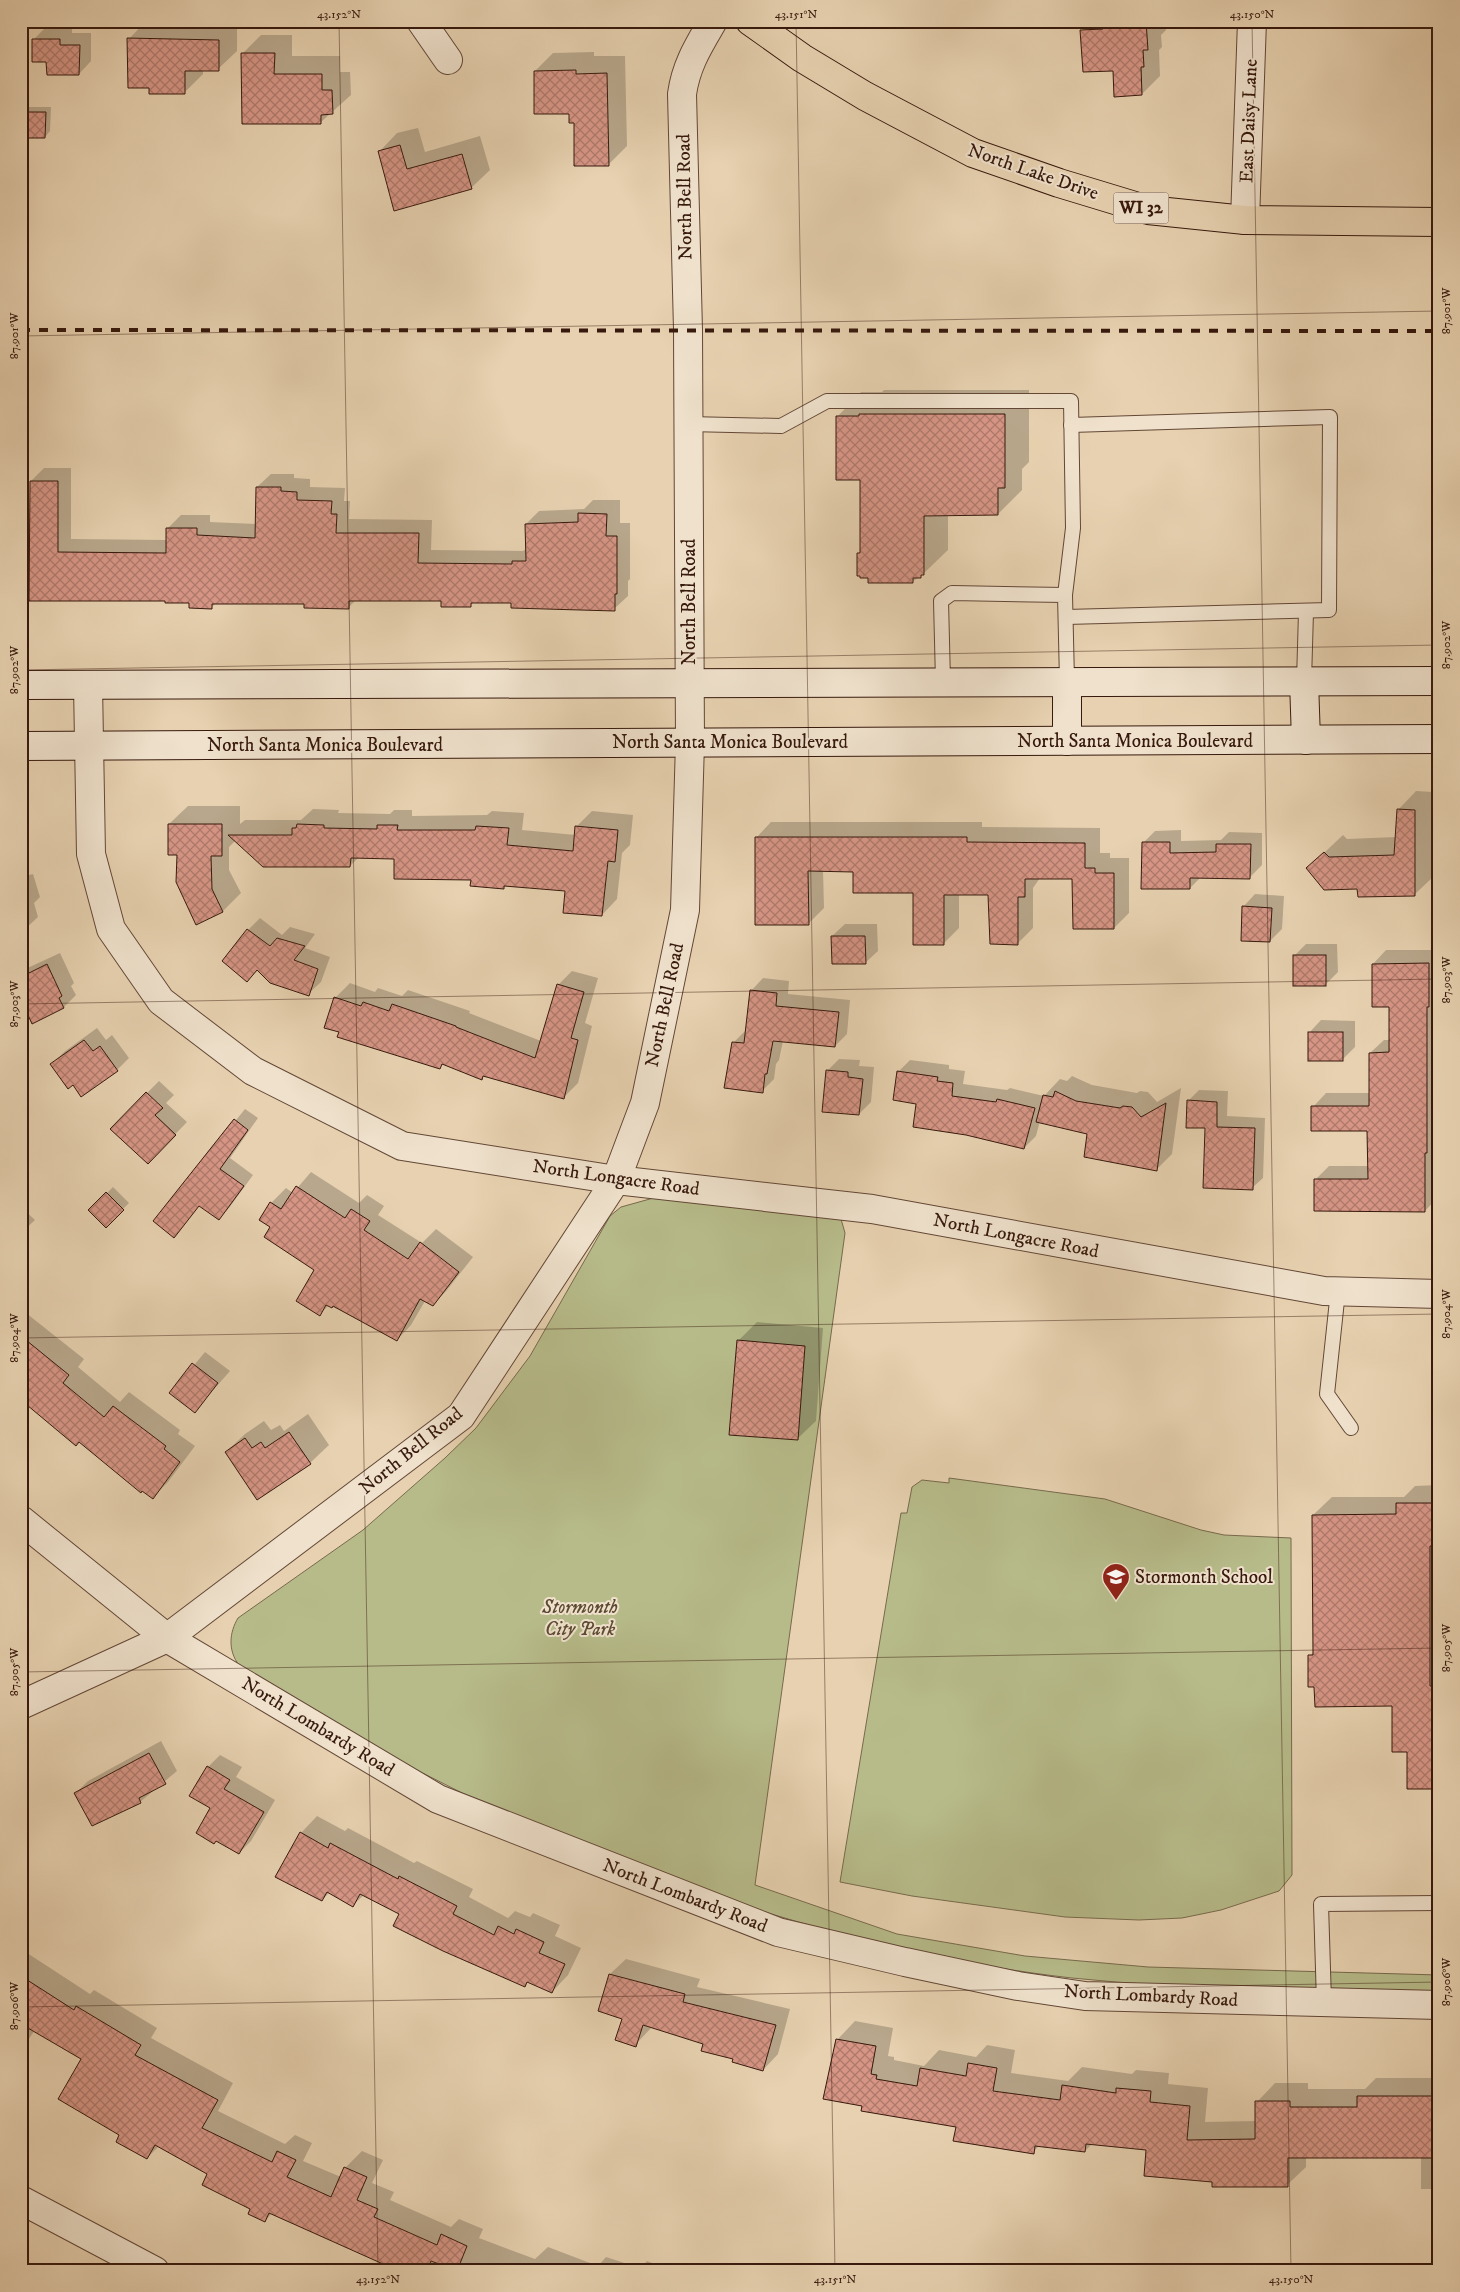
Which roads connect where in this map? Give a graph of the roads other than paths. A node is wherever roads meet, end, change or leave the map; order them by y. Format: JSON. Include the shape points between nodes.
{"nodes":[{"id":1,"x":421,"y":21,"type":"edge"},
{"id":2,"x":713,"y":21,"type":"edge"},
{"id":3,"x":750,"y":21,"type":"edge"},
{"id":4,"x":1252,"y":21,"type":"edge"},
{"id":5,"x":448,"y":60,"type":"dead end"},
{"id":6,"x":1245,"y":220,"type":"junction"},
{"id":7,"x":1439,"y":222,"type":"edge"},
{"id":8,"x":688,"y":424,"type":"junction"},
{"id":9,"x":1071,"y":425,"type":"junction"},
{"id":10,"x":1065,"y":595,"type":"junction"},
{"id":11,"x":1306,"y":612,"type":"junction"},
{"id":12,"x":1066,"y":618,"type":"junction"},
{"id":13,"x":943,"y":681,"type":"junction"},
{"id":14,"x":1067,"y":681,"type":"junction"},
{"id":15,"x":1304,"y":681,"type":"junction"},
{"id":16,"x":1439,"y":681,"type":"edge"},
{"id":17,"x":689,"y":682,"type":"junction"},
{"id":18,"x":21,"y":685,"type":"edge"},
{"id":19,"x":88,"y":685,"type":"junction"},
{"id":20,"x":1439,"y":739,"type":"edge"},
{"id":21,"x":1306,"y":740,"type":"junction"},
{"id":22,"x":1067,"y":741,"type":"junction"},
{"id":23,"x":690,"y":743,"type":"junction"},
{"id":24,"x":21,"y":746,"type":"edge"},
{"id":25,"x":91,"y":746,"type":"junction"},
{"id":26,"x":616,"y":1180,"type":"junction"},
{"id":27,"x":1338,"y":1291,"type":"junction"},
{"id":28,"x":1439,"y":1294,"type":"edge"},
{"id":29,"x":1351,"y":1428,"type":"dead end"},
{"id":30,"x":21,"y":1520,"type":"edge"},
{"id":31,"x":167,"y":1638,"type":"junction"},
{"id":32,"x":21,"y":1704,"type":"edge"},
{"id":33,"x":1439,"y":1903,"type":"edge"},
{"id":34,"x":1324,"y":2002,"type":"junction"},
{"id":35,"x":1439,"y":2005,"type":"edge"},
{"id":36,"x":21,"y":2200,"type":"edge"},
{"id":37,"x":155,"y":2271,"type":"edge"}],
"edges":[{"from":1,"to":5,"type":"street"},
{"from":2,"to":8,"type":"street","name":"North Bell Road","via":[[690,60],[682,94]]},
{"from":3,"to":6,"type":"main road","name":"North Lake Drive","number":"WI 32","via":[[802,58],[865,96],[973,153],[1148,210]]},
{"from":4,"to":6,"type":"street","name":"East Daisy Lane"},
{"from":6,"to":7,"type":"main road","name":"North Lake Drive","number":"WI 32"},
{"from":8,"to":9,"type":"lane","via":[[781,426],[827,401],[1072,401]]},
{"from":8,"to":17,"type":"street","name":"North Bell Road"},
{"from":9,"to":10,"type":"lane","via":[[1073,528]]},
{"from":9,"to":11,"type":"lane","via":[[1330,417],[1329,610]]},
{"from":10,"to":12,"type":"lane"},
{"from":10,"to":13,"type":"lane","via":[[952,593],[941,601]]},
{"from":11,"to":12,"type":"lane"},
{"from":11,"to":15,"type":"lane"},
{"from":12,"to":14,"type":"lane"},
{"from":13,"to":14,"type":"street"},
{"from":13,"to":17,"type":"street"},
{"from":14,"to":15,"type":"street"},
{"from":14,"to":22,"type":"street"},
{"from":15,"to":16,"type":"street"},
{"from":15,"to":21,"type":"street"},
{"from":17,"to":19,"type":"street"},
{"from":17,"to":23,"type":"street","name":"North Bell Road"},
{"from":18,"to":19,"type":"street"},
{"from":19,"to":25,"type":"street","name":"North Longacre Road"},
{"from":20,"to":21,"type":"street","name":"North Santa Monica Boulevard"},
{"from":21,"to":22,"type":"street","name":"North Santa Monica Boulevard"},
{"from":22,"to":23,"type":"street","name":"North Santa Monica Boulevard"},
{"from":23,"to":25,"type":"street","name":"North Santa Monica Boulevard"},
{"from":23,"to":26,"type":"street","name":"North Bell Road","via":[[685,910],[645,1103]]},
{"from":24,"to":25,"type":"street","name":"North Santa Monica Boulevard"},
{"from":25,"to":26,"type":"street","name":"North Longacre Road","via":[[91,854],[111,930],[162,1001],[253,1071],[402,1146]]},
{"from":26,"to":27,"type":"street","name":"North Longacre Road","via":[[872,1209],[1131,1258]]},
{"from":26,"to":31,"type":"street","name":"North Bell Road","via":[[461,1416]]},
{"from":27,"to":28,"type":"street","name":"North Longacre Road"},
{"from":27,"to":29,"type":"lane","via":[[1328,1394]]},
{"from":30,"to":31,"type":"street","name":"North Lombardy Road"},
{"from":31,"to":32,"type":"street","name":"North Bell Road"},
{"from":31,"to":34,"type":"street","name":"North Lombardy Road","via":[[438,1799],[778,1932],[1018,1986],[1085,1996]]},
{"from":33,"to":34,"type":"lane","via":[[1321,1904]]},
{"from":34,"to":35,"type":"street","name":"North Lombardy Road"},
{"from":36,"to":37,"type":"street"}]}
